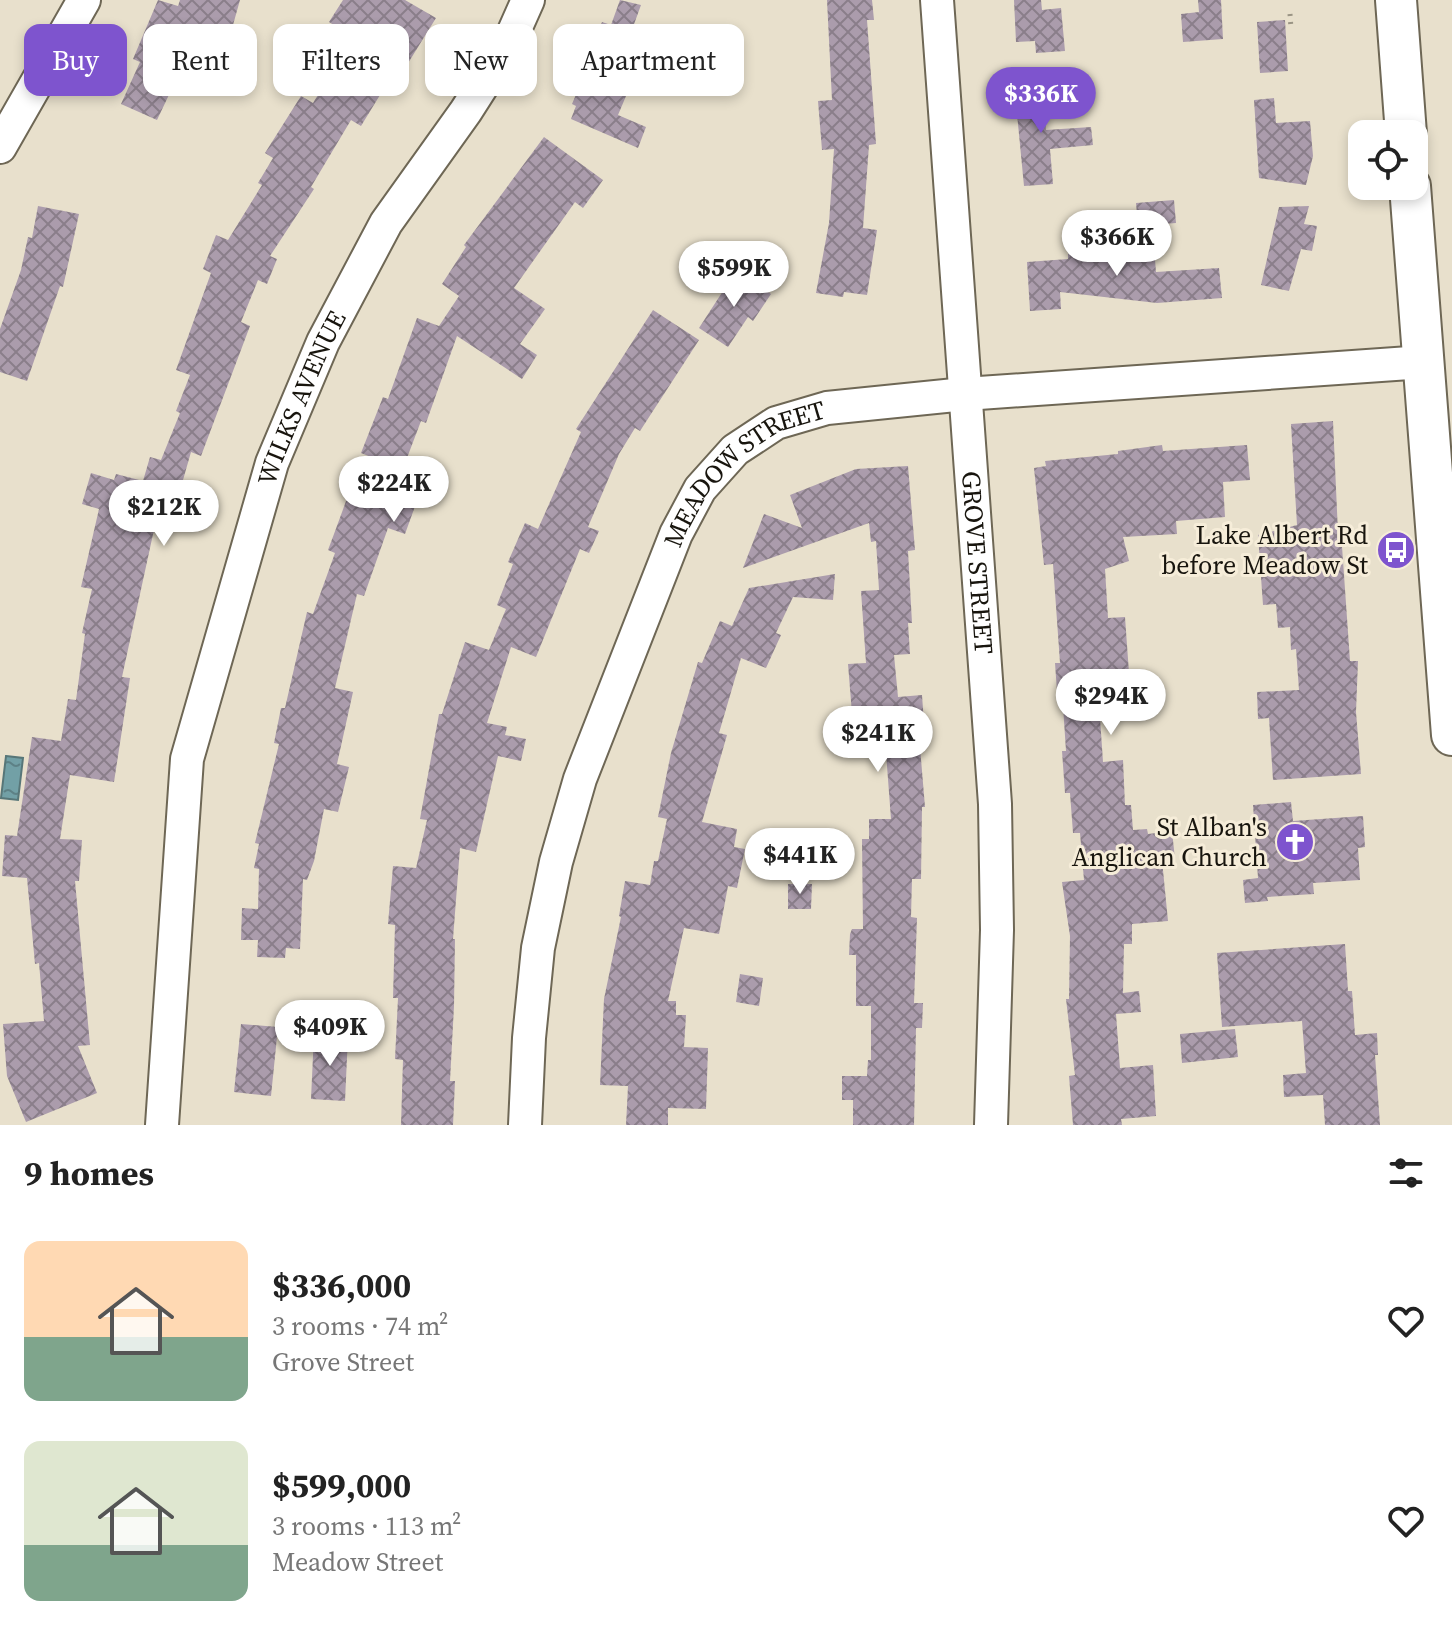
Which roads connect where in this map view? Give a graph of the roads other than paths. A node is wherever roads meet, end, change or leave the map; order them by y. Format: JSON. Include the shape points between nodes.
{"nodes":[{"id":1,"x":84,"y":0,"type":"edge"},
{"id":2,"x":528,"y":0,"type":"edge"},
{"id":3,"x":937,"y":0,"type":"edge"},
{"id":4,"x":1396,"y":0,"type":"edge"},
{"id":5,"x":1405,"y":120,"type":"edge"},
{"id":6,"x":0,"y":147,"type":"edge"},
{"id":7,"x":1411,"y":200,"type":"edge"},
{"id":8,"x":1424,"y":362,"type":"junction"},
{"id":9,"x":965,"y":394,"type":"junction"},
{"id":10,"x":1450,"y":680,"type":"edge"},
{"id":11,"x":1452,"y":735,"type":"edge"},
{"id":12,"x":162,"y":1125,"type":"edge"},
{"id":13,"x":525,"y":1125,"type":"edge"},
{"id":14,"x":991,"y":1125,"type":"edge"}],
"edges":[{"from":1,"to":6,"type":"street"},
{"from":2,"to":12,"type":"street","name":"WILKS AVENUE","via":[[508,45],[466,111],[386,223],[323,342],[272,463],[187,759]]},
{"from":3,"to":9,"type":"street","name":"GROVE STREET"},
{"from":4,"to":5,"type":"main road"},
{"from":7,"to":8,"type":"main road"},
{"from":8,"to":9,"type":"street","name":"MEADOW STREET"},
{"from":8,"to":10,"type":"main road"},
{"from":9,"to":13,"type":"street","name":"MEADOW STREET","via":[[827,408],[776,423],[735,450],[700,489],[676,534],[591,750],[560,848],[538,948]]},
{"from":9,"to":14,"type":"street","name":"GROVE STREET","via":[[995,804]]},
{"from":10,"to":11,"type":"main road"}]}
